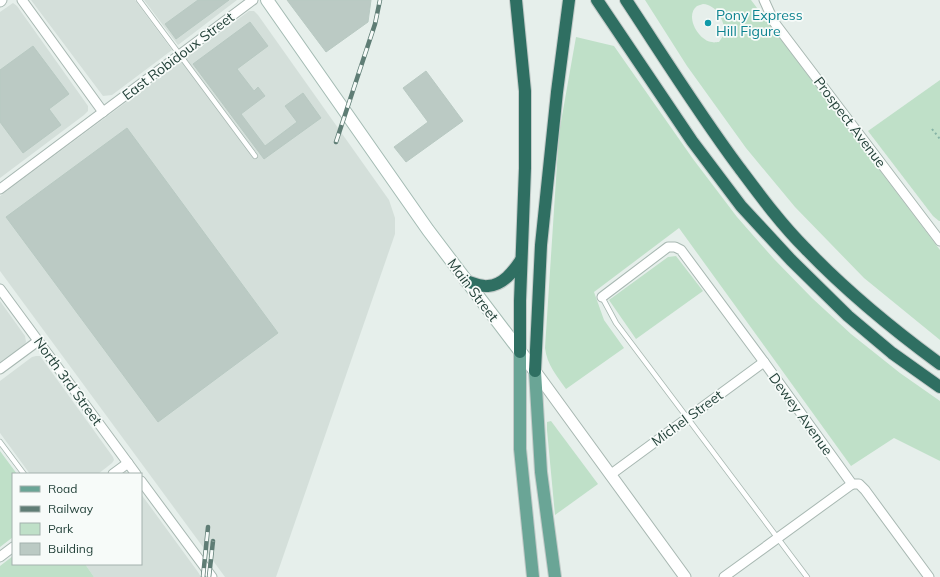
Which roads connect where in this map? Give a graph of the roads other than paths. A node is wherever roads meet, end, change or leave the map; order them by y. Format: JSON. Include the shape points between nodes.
{"nodes":[{"id":1,"x":22,"y":0,"type":"edge"},
{"id":2,"x":139,"y":0,"type":"edge"},
{"id":3,"x":254,"y":0,"type":"edge"},
{"id":4,"x":267,"y":0,"type":"edge"},
{"id":5,"x":516,"y":0,"type":"edge"},
{"id":6,"x":569,"y":0,"type":"edge"},
{"id":7,"x":597,"y":0,"type":"edge"},
{"id":8,"x":626,"y":0,"type":"edge"},
{"id":9,"x":764,"y":0,"type":"edge"},
{"id":10,"x":179,"y":55,"type":"junction"},
{"id":11,"x":103,"y":112,"type":"junction"},
{"id":12,"x":255,"y":156,"type":"dead end"},
{"id":13,"x":0,"y":189,"type":"edge"},
{"id":14,"x":938,"y":236,"type":"edge"},
{"id":15,"x":521,"y":260,"type":"junction"},
{"id":16,"x":466,"y":281,"type":"junction"},
{"id":17,"x":0,"y":289,"type":"edge"},
{"id":18,"x":602,"y":297,"type":"joint"},
{"id":19,"x":38,"y":341,"type":"junction"},
{"id":20,"x":520,"y":352,"type":"junction"},
{"id":21,"x":764,"y":362,"type":"junction"},
{"id":22,"x":940,"y":364,"type":"edge"},
{"id":23,"x":0,"y":369,"type":"edge"},
{"id":24,"x":534,"y":370,"type":"junction"},
{"id":25,"x":940,"y":387,"type":"edge"},
{"id":26,"x":687,"y":418,"type":"junction"},
{"id":27,"x":0,"y":442,"type":"edge"},
{"id":28,"x":128,"y":463,"type":"junction"},
{"id":29,"x":23,"y":473,"type":"edge"},
{"id":30,"x":113,"y":473,"type":"edge"},
{"id":31,"x":135,"y":473,"type":"edge"},
{"id":32,"x":610,"y":475,"type":"junction"},
{"id":33,"x":142,"y":482,"type":"edge"},
{"id":34,"x":852,"y":484,"type":"junction"},
{"id":35,"x":778,"y":538,"type":"junction"},
{"id":36,"x":12,"y":548,"type":"edge"},
{"id":37,"x":0,"y":557,"type":"edge"},
{"id":38,"x":212,"y":577,"type":"edge"},
{"id":39,"x":533,"y":577,"type":"edge"},
{"id":40,"x":556,"y":577,"type":"edge"},
{"id":41,"x":685,"y":577,"type":"edge"},
{"id":42,"x":724,"y":577,"type":"edge"},
{"id":43,"x":806,"y":577,"type":"edge"},
{"id":44,"x":929,"y":577,"type":"edge"}],
"edges":[{"from":1,"to":11,"type":"street"},
{"from":2,"to":10,"type":"lane"},
{"from":3,"to":10,"type":"street","name":"East Robidoux Street"},
{"from":4,"to":16,"type":"main road","name":"Main Street"},
{"from":5,"to":15,"type":"highway","via":[[525,91]]},
{"from":6,"to":24,"type":"highway","via":[[541,245]]},
{"from":7,"to":25,"type":"highway","via":[[692,140],[741,206],[848,316]]},
{"from":8,"to":22,"type":"highway","via":[[708,125],[758,193],[804,247],[859,301]]},
{"from":9,"to":14,"type":"street","name":"Prospect Avenue","via":[[774,22]]},
{"from":10,"to":11,"type":"street","name":"East Robidoux Street"},
{"from":10,"to":12,"type":"lane"},
{"from":11,"to":13,"type":"street","name":"East Robidoux Street"},
{"from":15,"to":16,"type":"highway","via":[[511,275],[498,283],[486,287]]},
{"from":15,"to":20,"type":"highway"},
{"from":16,"to":20,"type":"main road","name":"Main Street"},
{"from":17,"to":19,"type":"street","name":"North 3rd Street"},
{"from":18,"to":21,"type":"street","name":"Dewey Avenue","via":[[668,247],[674,247],[681,250]]},
{"from":18,"to":26,"type":"lane","via":[[616,323]]},
{"from":19,"to":23,"type":"street"},
{"from":19,"to":28,"type":"street","name":"North 3rd Street"},
{"from":20,"to":24,"type":"main road","name":"Main Street"},
{"from":20,"to":39,"type":"main road","via":[[520,449]]},
{"from":21,"to":26,"type":"street","name":"Michel Street"},
{"from":21,"to":34,"type":"street","name":"Dewey Avenue"},
{"from":24,"to":32,"type":"street","name":"Main Street"},
{"from":24,"to":40,"type":"main road","via":[[541,472]]},
{"from":26,"to":32,"type":"street","name":"Michel Street"},
{"from":26,"to":35,"type":"lane"},
{"from":27,"to":29,"type":"lane"},
{"from":28,"to":30,"type":"street"},
{"from":28,"to":31,"type":"street","name":"North 3rd Street"},
{"from":32,"to":41,"type":"street","name":"Main Street"},
{"from":33,"to":38,"type":"street"},
{"from":34,"to":35,"type":"street"},
{"from":34,"to":44,"type":"street","name":"Dewey Avenue","via":[[859,484],[865,490]]},
{"from":35,"to":42,"type":"street"},
{"from":35,"to":43,"type":"lane"},
{"from":36,"to":37,"type":"street"}]}
